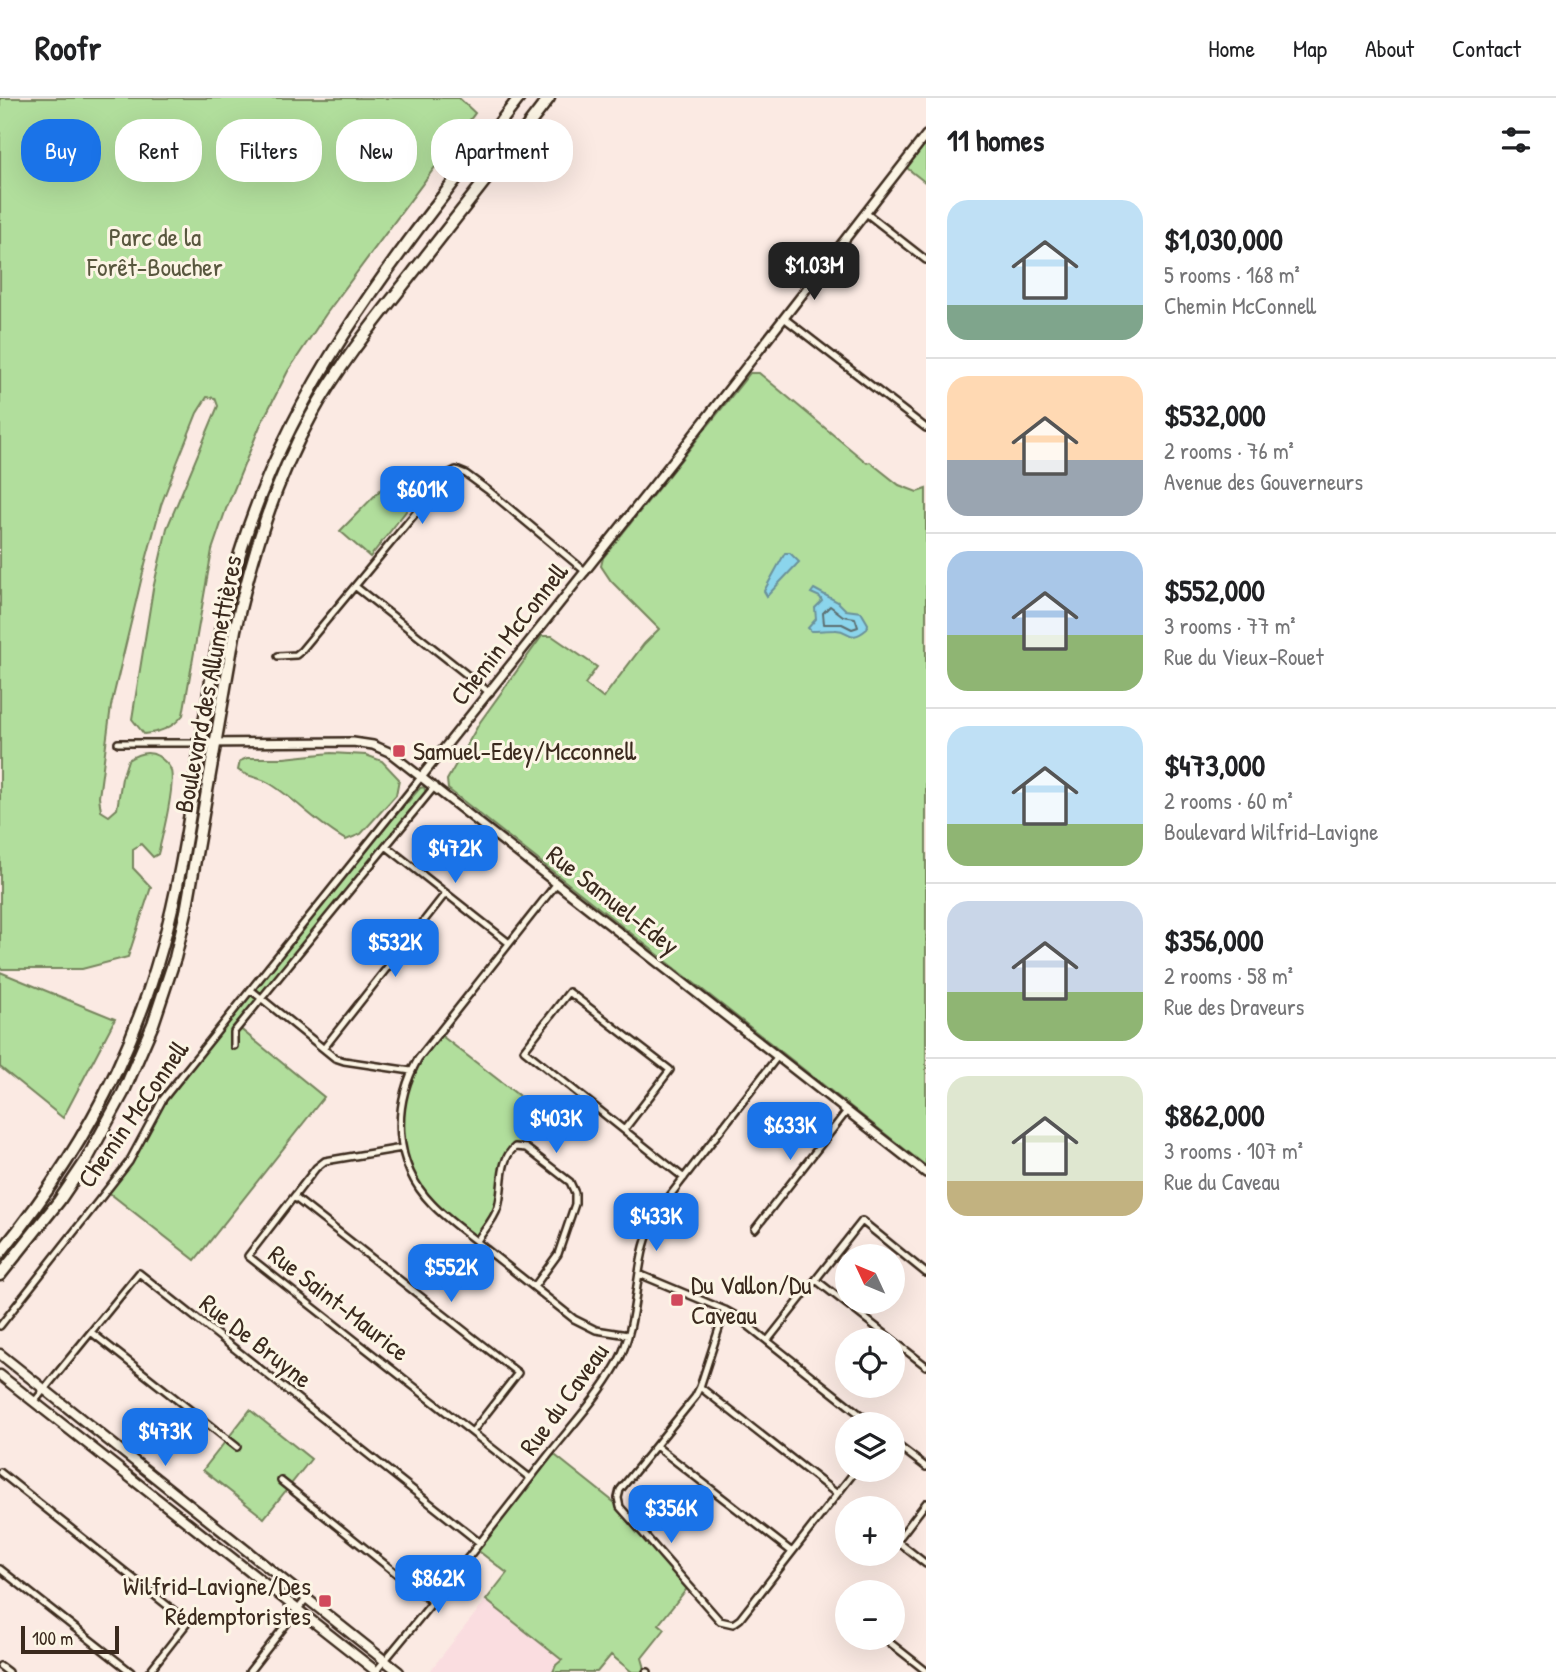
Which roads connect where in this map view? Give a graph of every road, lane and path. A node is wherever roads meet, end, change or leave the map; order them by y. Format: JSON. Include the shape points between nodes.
{"nodes":[{"id":1,"x":519,"y":98,"type":"edge"},
{"id":2,"x":549,"y":98,"type":"edge"},
{"id":3,"x":926,"y":135,"type":"edge"},
{"id":4,"x":866,"y":213,"type":"junction"},
{"id":5,"x":926,"y":260,"type":"edge"},
{"id":6,"x":784,"y":318,"type":"junction"},
{"id":7,"x":926,"y":428,"type":"edge"},
{"id":8,"x":586,"y":572,"type":"junction"},
{"id":9,"x":356,"y":587,"type":"junction"},
{"id":10,"x":278,"y":656,"type":"dead end"},
{"id":11,"x":490,"y":693,"type":"junction"},
{"id":12,"x":118,"y":743,"type":"dead end"},
{"id":13,"x":200,"y":743,"type":"junction"},
{"id":14,"x":215,"y":743,"type":"junction"},
{"id":15,"x":422,"y":776,"type":"junction"},
{"id":16,"x":435,"y":786,"type":"junction"},
{"id":17,"x":386,"y":846,"type":"junction"},
{"id":18,"x":557,"y":883,"type":"junction"},
{"id":19,"x":445,"y":894,"type":"junction"},
{"id":20,"x":509,"y":943,"type":"junction"},
{"id":21,"x":251,"y":990,"type":"junction"},
{"id":22,"x":262,"y":1000,"type":"junction"},
{"id":23,"x":234,"y":1046,"type":"dead end"},
{"id":24,"x":324,"y":1048,"type":"junction"},
{"id":25,"x":778,"y":1056,"type":"junction"},
{"id":26,"x":411,"y":1072,"type":"junction"},
{"id":27,"x":847,"y":1111,"type":"junction"},
{"id":28,"x":624,"y":1130,"type":"junction"},
{"id":29,"x":402,"y":1148,"type":"junction"},
{"id":30,"x":926,"y":1173,"type":"edge"},
{"id":31,"x":684,"y":1178,"type":"junction"},
{"id":32,"x":293,"y":1196,"type":"junction"},
{"id":33,"x":755,"y":1229,"type":"dead end"},
{"id":34,"x":477,"y":1241,"type":"junction"},
{"id":35,"x":0,"y":1253,"type":"edge"},
{"id":36,"x":926,"y":1273,"type":"edge"},
{"id":37,"x":0,"y":1275,"type":"edge"},
{"id":38,"x":639,"y":1275,"type":"junction"},
{"id":39,"x":816,"y":1280,"type":"junction"},
{"id":40,"x":534,"y":1287,"type":"junction"},
{"id":41,"x":725,"y":1310,"type":"junction"},
{"id":42,"x":0,"y":1326,"type":"edge"},
{"id":43,"x":91,"y":1332,"type":"junction"},
{"id":44,"x":628,"y":1335,"type":"junction"},
{"id":45,"x":768,"y":1340,"type":"junction"},
{"id":46,"x":0,"y":1354,"type":"edge"},
{"id":47,"x":926,"y":1366,"type":"edge"},
{"id":48,"x":0,"y":1375,"type":"edge"},
{"id":49,"x":700,"y":1387,"type":"junction"},
{"id":50,"x":44,"y":1390,"type":"junction"},
{"id":51,"x":34,"y":1402,"type":"junction"},
{"id":52,"x":857,"y":1412,"type":"edge"},
{"id":53,"x":472,"y":1432,"type":"junction"},
{"id":54,"x":656,"y":1446,"type":"junction"},
{"id":55,"x":237,"y":1447,"type":"dead end"},
{"id":56,"x":905,"y":1451,"type":"edge"},
{"id":57,"x":926,"y":1467,"type":"edge"},
{"id":58,"x":0,"y":1472,"type":"edge"},
{"id":59,"x":530,"y":1478,"type":"junction"},
{"id":60,"x":281,"y":1481,"type":"dead end"},
{"id":61,"x":846,"y":1482,"type":"edge"},
{"id":62,"x":837,"y":1494,"type":"junction"},
{"id":63,"x":926,"y":1503,"type":"edge"},
{"id":64,"x":481,"y":1543,"type":"junction"},
{"id":65,"x":792,"y":1552,"type":"junction"},
{"id":66,"x":926,"y":1564,"type":"edge"},
{"id":67,"x":0,"y":1569,"type":"edge"},
{"id":68,"x":306,"y":1599,"type":"junction"},
{"id":69,"x":432,"y":1602,"type":"junction"},
{"id":70,"x":298,"y":1610,"type":"junction"},
{"id":71,"x":899,"y":1650,"type":"edge"},
{"id":72,"x":385,"y":1661,"type":"junction"},
{"id":73,"x":0,"y":1666,"type":"edge"},
{"id":74,"x":250,"y":1671,"type":"edge"},
{"id":75,"x":926,"y":1671,"type":"edge"},
{"id":76,"x":8,"y":1672,"type":"edge"},
{"id":77,"x":131,"y":1672,"type":"edge"},
{"id":78,"x":149,"y":1672,"type":"edge"},
{"id":79,"x":376,"y":1672,"type":"edge"},
{"id":80,"x":399,"y":1672,"type":"edge"}],
"edges":[{"from":1,"to":13,"type":"highway","name":"Boulevard des Allumettières","via":[[362,307],[298,411],[267,477],[240,552]]},
{"from":2,"to":14,"type":"highway","name":"Boulevard des Allumettières","via":[[370,327],[301,436],[254,555]]},
{"from":3,"to":4,"type":"street","name":"Chemin McConnell"},
{"from":4,"to":5,"type":"street"},
{"from":4,"to":6,"type":"street","name":"Chemin McConnell"},
{"from":6,"to":7,"type":"street"},
{"from":6,"to":8,"type":"street","name":"Chemin McConnell"},
{"from":8,"to":9,"type":"street","via":[[489,491],[456,470]]},
{"from":8,"to":11,"type":"street","name":"Chemin McConnell"},
{"from":9,"to":10,"type":"street","via":[[302,651]]},
{"from":9,"to":11,"type":"street"},
{"from":11,"to":15,"type":"street","name":"Chemin McConnell"},
{"from":12,"to":13,"type":"street","name":"Rue Samuel-Edey"},
{"from":13,"to":14,"type":"street","name":"Rue Samuel-Edey"},
{"from":13,"to":35,"type":"highway","name":"Boulevard des Allumettières","via":[[176,888],[141,1017],[81,1140]]},
{"from":14,"to":15,"type":"street","name":"Rue Samuel-Edey","via":[[363,743],[388,752]]},
{"from":14,"to":37,"type":"highway","name":"Boulevard des Allumettières","via":[[178,947],[140,1056],[86,1161]]},
{"from":15,"to":16,"type":"street","name":"Rue Samuel-Edey"},
{"from":15,"to":21,"type":"street","name":"Chemin McConnell"},
{"from":16,"to":17,"type":"street"},
{"from":16,"to":18,"type":"street","name":"Rue Samuel-Edey"},
{"from":17,"to":19,"type":"street"},
{"from":17,"to":22,"type":"street"},
{"from":18,"to":20,"type":"street"},
{"from":18,"to":25,"type":"street","name":"Rue Samuel-Edey"},
{"from":19,"to":20,"type":"street"},
{"from":19,"to":24,"type":"street"},
{"from":20,"to":26,"type":"street"},
{"from":21,"to":22,"type":"street"},
{"from":21,"to":42,"type":"street","name":"Chemin McConnell","via":[[163,1099],[129,1162]]},
{"from":22,"to":23,"type":"street","via":[[234,1032]]},
{"from":22,"to":24,"type":"street"},
{"from":24,"to":26,"type":"street","via":[[344,1061]]},
{"from":25,"to":27,"type":"street","name":"Rue Samuel-Edey"},
{"from":25,"to":31,"type":"street","name":"Rue du Caveau"},
{"from":26,"to":29,"type":"street","via":[[402,1102]]},
{"from":27,"to":30,"type":"street","name":"Rue Samuel-Edey"},
{"from":27,"to":33,"type":"street"},
{"from":28,"to":28,"type":"street","via":[[524,1050],[569,992],[670,1070]]},
{"from":28,"to":31,"type":"street"},
{"from":29,"to":32,"type":"street","name":"Rue Saint-Maurice","via":[[325,1161]]},
{"from":29,"to":34,"type":"street","via":[[422,1193]]},
{"from":31,"to":38,"type":"street","name":"Rue du Caveau","via":[[651,1224]]},
{"from":32,"to":53,"type":"street","name":"Rue Saint-Maurice","via":[[247,1255]]},
{"from":32,"to":53,"type":"street","via":[[518,1373]]},
{"from":34,"to":40,"type":"street"},
{"from":34,"to":40,"type":"street","via":[[498,1208],[505,1160],[515,1147],[526,1148],[570,1182],[575,1193],[558,1254]]},
{"from":36,"to":39,"type":"street","via":[[862,1222]]},
{"from":38,"to":41,"type":"street"},
{"from":38,"to":44,"type":"street","name":"Rue du Caveau"},
{"from":39,"to":45,"type":"street"},
{"from":39,"to":47,"type":"street"},
{"from":40,"to":44,"type":"street","via":[[585,1326]]},
{"from":41,"to":45,"type":"street"},
{"from":41,"to":49,"type":"street"},
{"from":43,"to":50,"type":"street","name":"Rue De Bruyne"},
{"from":43,"to":55,"type":"street"},
{"from":43,"to":64,"type":"street","name":"Rue De Bruyne","via":[[139,1273]]},
{"from":44,"to":59,"type":"street","name":"Rue du Caveau","via":[[612,1374]]},
{"from":45,"to":52,"type":"street"},
{"from":46,"to":50,"type":"main road"},
{"from":48,"to":51,"type":"main road"},
{"from":49,"to":54,"type":"street"},
{"from":49,"to":62,"type":"street"},
{"from":50,"to":51,"type":"street","name":"Rue De Bruyne"},
{"from":50,"to":68,"type":"main road"},
{"from":51,"to":70,"type":"main road"},
{"from":53,"to":59,"type":"street","name":"Rue Saint-Maurice"},
{"from":54,"to":65,"type":"street"},
{"from":54,"to":65,"type":"street","via":[[620,1490],[620,1507],[720,1621],[733,1624],[740,1619]]},
{"from":56,"to":57,"type":"street"},
{"from":58,"to":78,"type":"street","via":[[188,1622]]},
{"from":59,"to":64,"type":"street","name":"Rue du Caveau"},
{"from":60,"to":69,"type":"street"},
{"from":61,"to":62,"type":"street"},
{"from":62,"to":65,"type":"street"},
{"from":63,"to":66,"type":"street","via":[[897,1541]]},
{"from":64,"to":69,"type":"street","name":"Rue du Caveau"},
{"from":67,"to":77,"type":"street"},
{"from":68,"to":70,"type":"street"},
{"from":68,"to":72,"type":"main road"},
{"from":69,"to":72,"type":"street","name":"Rue du Caveau"},
{"from":70,"to":74,"type":"street"},
{"from":70,"to":79,"type":"main road"},
{"from":71,"to":75,"type":"street"},
{"from":72,"to":79,"type":"street","name":"Rue du Caveau"},
{"from":72,"to":80,"type":"main road"},
{"from":73,"to":76,"type":"street"}]}
